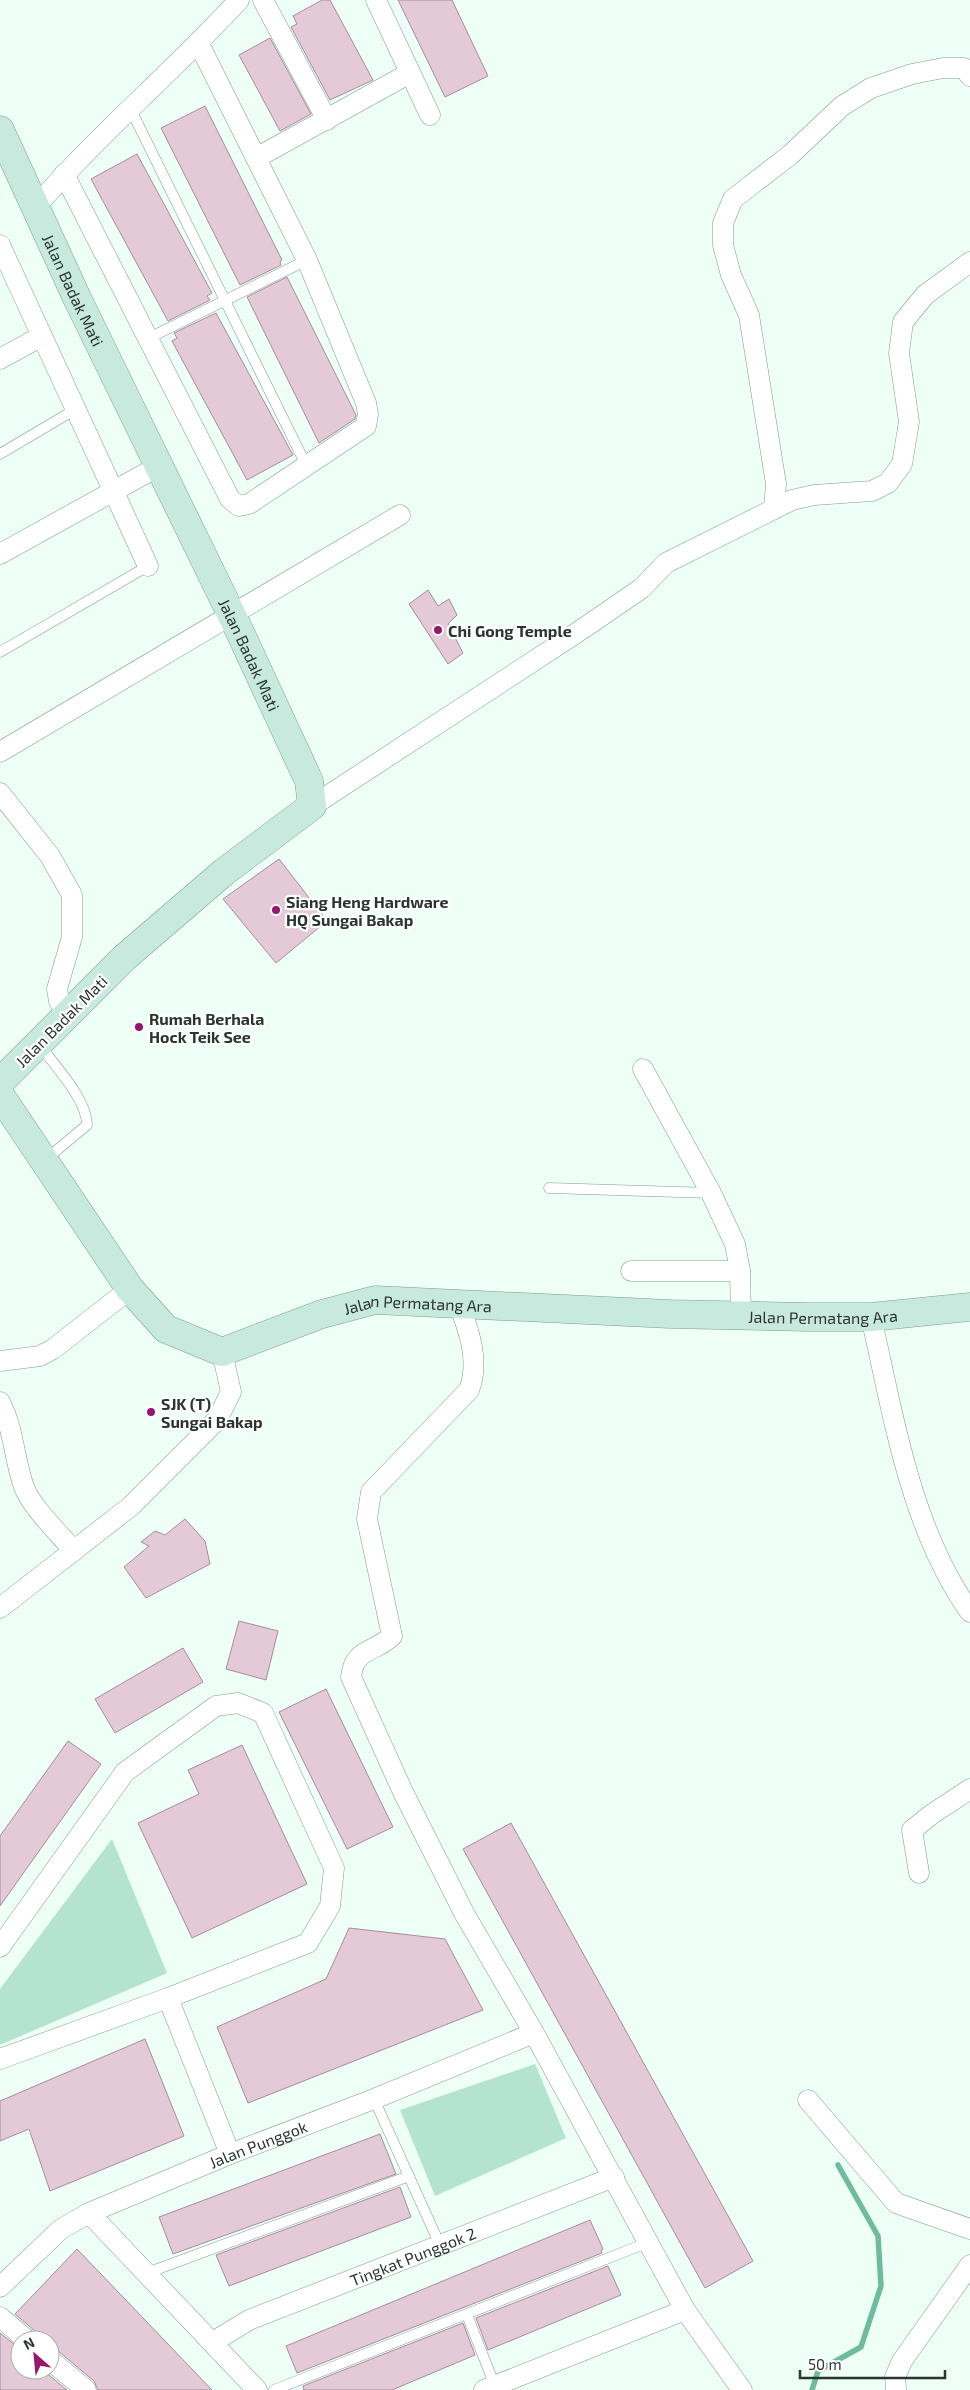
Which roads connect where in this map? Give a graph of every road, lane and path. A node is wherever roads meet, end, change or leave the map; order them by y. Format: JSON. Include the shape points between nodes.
{"nodes":[{"id":1,"x":239,"y":0,"type":"edge"},
{"id":2,"x":263,"y":0,"type":"edge"},
{"id":3,"x":376,"y":0,"type":"edge"},
{"id":4,"x":199,"y":44,"type":"junction"},
{"id":5,"x":410,"y":73,"type":"junction"},
{"id":6,"x":970,"y":76,"type":"edge"},
{"id":7,"x":131,"y":110,"type":"junction"},
{"id":8,"x":430,"y":115,"type":"dead end"},
{"id":9,"x":328,"y":120,"type":"junction"},
{"id":10,"x":0,"y":130,"type":"edge"},
{"id":11,"x":256,"y":158,"type":"junction"},
{"id":12,"x":64,"y":174,"type":"junction"},
{"id":13,"x":36,"y":208,"type":"junction"},
{"id":14,"x":0,"y":246,"type":"edge"},
{"id":15,"x":306,"y":260,"type":"junction"},
{"id":16,"x":970,"y":262,"type":"edge"},
{"id":17,"x":226,"y":300,"type":"junction"},
{"id":18,"x":42,"y":336,"type":"junction"},
{"id":19,"x":149,"y":338,"type":"junction"},
{"id":20,"x":0,"y":358,"type":"edge"},
{"id":21,"x":76,"y":409,"type":"junction"},
{"id":22,"x":0,"y":454,"type":"edge"},
{"id":23,"x":159,"y":466,"type":"junction"},
{"id":24,"x":307,"y":467,"type":"junction"},
{"id":25,"x":114,"y":491,"type":"junction"},
{"id":26,"x":774,"y":509,"type":"junction"},
{"id":27,"x":400,"y":515,"type":"dead end"},
{"id":28,"x":0,"y":554,"type":"edge"},
{"id":29,"x":148,"y":566,"type":"joint"},
{"id":30,"x":232,"y":615,"type":"junction"},
{"id":31,"x":0,"y":652,"type":"edge"},
{"id":32,"x":0,"y":752,"type":"edge"},
{"id":33,"x":0,"y":793,"type":"edge"},
{"id":34,"x":312,"y":806,"type":"junction"},
{"id":35,"x":67,"y":1015,"type":"junction"},
{"id":36,"x":38,"y":1043,"type":"junction"},
{"id":37,"x":643,"y":1070,"type":"dead end"},
{"id":38,"x":0,"y":1082,"type":"edge"},
{"id":39,"x":0,"y":1095,"type":"edge"},
{"id":40,"x":45,"y":1160,"type":"junction"},
{"id":41,"x":549,"y":1188,"type":"dead end"},
{"id":42,"x":710,"y":1194,"type":"junction"},
{"id":43,"x":740,"y":1270,"type":"junction"},
{"id":44,"x":631,"y":1271,"type":"dead end"},
{"id":45,"x":130,"y":1289,"type":"junction"},
{"id":46,"x":459,"y":1304,"type":"junction"},
{"id":47,"x":970,"y":1307,"type":"edge"},
{"id":48,"x":740,"y":1315,"type":"junction"},
{"id":49,"x":871,"y":1317,"type":"junction"},
{"id":50,"x":222,"y":1352,"type":"junction"},
{"id":51,"x":0,"y":1361,"type":"edge"},
{"id":52,"x":0,"y":1402,"type":"edge"},
{"id":53,"x":74,"y":1551,"type":"junction"},
{"id":54,"x":0,"y":1608,"type":"edge"},
{"id":55,"x":970,"y":1612,"type":"edge"},
{"id":56,"x":970,"y":1789,"type":"edge"},
{"id":57,"x":919,"y":1873,"type":"dead end"},
{"id":58,"x":0,"y":1947,"type":"edge"},
{"id":59,"x":168,"y":1998,"type":"junction"},
{"id":60,"x":534,"y":2032,"type":"junction"},
{"id":61,"x":0,"y":2060,"type":"edge"},
{"id":62,"x":374,"y":2099,"type":"junction"},
{"id":63,"x":808,"y":2100,"type":"dead end"},
{"id":64,"x":230,"y":2154,"type":"junction"},
{"id":65,"x":409,"y":2176,"type":"junction"},
{"id":66,"x":614,"y":2177,"type":"junction"},
{"id":67,"x":89,"y":2213,"type":"junction"},
{"id":68,"x":970,"y":2229,"type":"edge"},
{"id":69,"x":649,"y":2242,"type":"junction"},
{"id":70,"x":440,"y":2245,"type":"junction"},
{"id":71,"x":970,"y":2266,"type":"edge"},
{"id":72,"x":147,"y":2273,"type":"junction"},
{"id":73,"x":0,"y":2287,"type":"edge"},
{"id":74,"x":685,"y":2310,"type":"junction"},
{"id":75,"x":467,"y":2315,"type":"junction"},
{"id":76,"x":0,"y":2317,"type":"edge"},
{"id":77,"x":15,"y":2330,"type":"edge"},
{"id":78,"x":214,"y":2342,"type":"junction"},
{"id":79,"x":60,"y":2368,"type":"edge"},
{"id":80,"x":489,"y":2388,"type":"edge"},
{"id":81,"x":896,"y":2388,"type":"dead end"},
{"id":82,"x":86,"y":2390,"type":"edge"},
{"id":83,"x":257,"y":2390,"type":"edge"},
{"id":84,"x":274,"y":2390,"type":"edge"},
{"id":85,"x":742,"y":2390,"type":"edge"}],
"edges":[{"from":1,"to":4,"type":"street"},
{"from":2,"to":9,"type":"street"},
{"from":3,"to":5,"type":"street"},
{"from":4,"to":7,"type":"street"},
{"from":4,"to":11,"type":"street"},
{"from":5,"to":8,"type":"street"},
{"from":5,"to":9,"type":"street"},
{"from":6,"to":26,"type":"street","via":[[964,68],[942,68],[871,88],[842,106],[790,155],[733,199],[723,223],[723,245],[731,275],[750,315],[776,484]]},
{"from":7,"to":12,"type":"street"},
{"from":7,"to":17,"type":"lane"},
{"from":9,"to":11,"type":"street"},
{"from":10,"to":13,"type":"main road","name":"Jalan Badak Mati"},
{"from":11,"to":15,"type":"street"},
{"from":12,"to":13,"type":"street"},
{"from":12,"to":19,"type":"street"},
{"from":13,"to":23,"type":"main road","name":"Jalan Badak Mati"},
{"from":14,"to":18,"type":"street"},
{"from":15,"to":17,"type":"lane"},
{"from":15,"to":24,"type":"street","via":[[368,414],[366,426]]},
{"from":16,"to":26,"type":"street","via":[[925,295],[903,322],[898,354],[909,422],[902,464],[888,483],[872,492],[814,495],[792,500]]},
{"from":17,"to":19,"type":"lane"},
{"from":17,"to":24,"type":"lane"},
{"from":18,"to":20,"type":"street"},
{"from":18,"to":21,"type":"street"},
{"from":19,"to":24,"type":"street","via":[[230,499],[239,506],[249,504]]},
{"from":21,"to":22,"type":"lane"},
{"from":21,"to":25,"type":"street"},
{"from":23,"to":25,"type":"street"},
{"from":23,"to":30,"type":"main road","name":"Jalan Badak Mati"},
{"from":25,"to":28,"type":"street"},
{"from":25,"to":29,"type":"street"},
{"from":26,"to":34,"type":"street","via":[[666,563],[642,588],[581,630]]},
{"from":27,"to":30,"type":"street"},
{"from":29,"to":31,"type":"lane"},
{"from":30,"to":32,"type":"street"},
{"from":30,"to":34,"type":"main road","name":"Jalan Badak Mati","via":[[309,780]]},
{"from":33,"to":35,"type":"street","via":[[50,856],[72,895],[72,937],[57,989],[58,1001]]},
{"from":34,"to":35,"type":"main road","name":"Jalan Badak Mati","via":[[224,872],[152,933]]},
{"from":35,"to":36,"type":"main road","name":"Jalan Badak Mati"},
{"from":36,"to":38,"type":"main road","name":"Jalan Badak Mati"},
{"from":36,"to":40,"type":"lane","via":[[87,1114],[87,1124]]},
{"from":37,"to":42,"type":"street"},
{"from":39,"to":40,"type":"main road"},
{"from":40,"to":45,"type":"main road"},
{"from":41,"to":42,"type":"lane"},
{"from":42,"to":43,"type":"street","via":[[735,1244]]},
{"from":43,"to":44,"type":"street"},
{"from":43,"to":48,"type":"street"},
{"from":45,"to":50,"type":"main road","via":[[166,1329]]},
{"from":45,"to":51,"type":"street","via":[[46,1353]]},
{"from":46,"to":48,"type":"main road","name":"Jalan Permatang Ara"},
{"from":46,"to":50,"type":"main road","name":"Jalan Permatang Ara","via":[[375,1300],[322,1314]]},
{"from":46,"to":60,"type":"street","via":[[471,1344],[474,1378],[469,1390],[372,1492],[367,1519],[392,1636],[360,1655],[352,1664],[351,1677],[403,1792],[464,1913]]},
{"from":47,"to":49,"type":"main road","name":"Jalan Permatang Ara"},
{"from":48,"to":49,"type":"main road","name":"Jalan Permatang Ara"},
{"from":49,"to":55,"type":"street","via":[[920,1516],[939,1560]]},
{"from":50,"to":53,"type":"street","via":[[231,1392],[217,1420],[131,1506]]},
{"from":52,"to":53,"type":"street","via":[[7,1417],[24,1488]]},
{"from":53,"to":54,"type":"street"},
{"from":56,"to":57,"type":"street","via":[[912,1830]]},
{"from":58,"to":59,"type":"street","via":[[125,1772],[216,1706],[238,1703],[263,1713],[334,1868],[330,1906],[308,1943]]},
{"from":59,"to":61,"type":"street"},
{"from":59,"to":64,"type":"street"},
{"from":60,"to":62,"type":"street","name":"Jalan Punggok"},
{"from":60,"to":66,"type":"street"},
{"from":62,"to":64,"type":"street","name":"Jalan Punggok"},
{"from":62,"to":65,"type":"lane"},
{"from":63,"to":68,"type":"street","via":[[896,2203]]},
{"from":64,"to":67,"type":"street","name":"Jalan Punggok"},
{"from":65,"to":70,"type":"lane"},
{"from":65,"to":72,"type":"lane"},
{"from":66,"to":69,"type":"street"},
{"from":66,"to":70,"type":"street","name":"Tingkat Punggok 2"},
{"from":67,"to":72,"type":"street"},
{"from":67,"to":73,"type":"street","name":"Jalan Punggok","via":[[61,2229]]},
{"from":69,"to":74,"type":"street"},
{"from":69,"to":75,"type":"lane"},
{"from":70,"to":78,"type":"street","name":"Tingkat Punggok 2","via":[[249,2320]]},
{"from":71,"to":81,"type":"street","via":[[902,2361],[895,2376]]},
{"from":72,"to":78,"type":"street"},
{"from":74,"to":80,"type":"street"},
{"from":74,"to":85,"type":"street"},
{"from":75,"to":80,"type":"lane"},
{"from":75,"to":84,"type":"lane"},
{"from":76,"to":77,"type":"street"},
{"from":78,"to":83,"type":"street"},
{"from":79,"to":82,"type":"street"}]}
